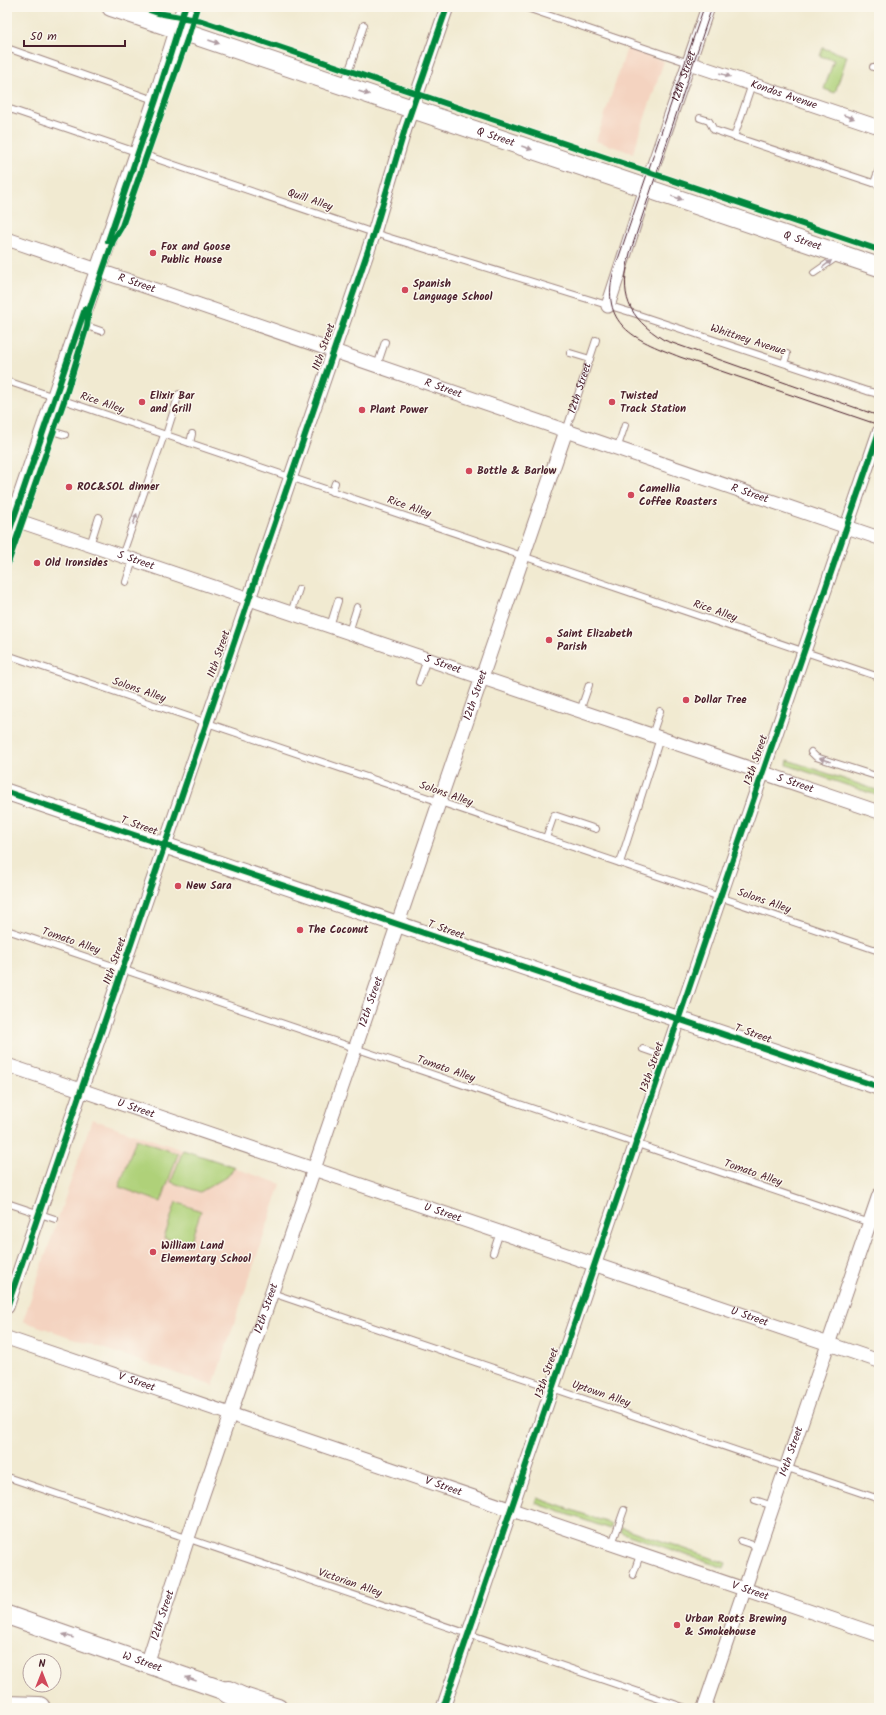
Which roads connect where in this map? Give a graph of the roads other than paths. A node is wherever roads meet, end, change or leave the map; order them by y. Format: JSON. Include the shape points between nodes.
{"nodes":[{"id":1,"x":111,"y":7,"type":"edge"},
{"id":2,"x":185,"y":7,"type":"edge"},
{"id":3,"x":447,"y":7,"type":"edge"},
{"id":4,"x":524,"y":7,"type":"edge"},
{"id":5,"x":708,"y":7,"type":"edge"},
{"id":6,"x":364,"y":26,"type":"dead end"},
{"id":7,"x":177,"y":29,"type":"junction"},
{"id":8,"x":7,"y":48,"type":"edge"},
{"id":9,"x":688,"y":63,"type":"junction"},
{"id":10,"x":752,"y":84,"type":"junction"},
{"id":11,"x":343,"y":86,"type":"junction"},
{"id":12,"x":156,"y":100,"type":"junction"},
{"id":13,"x":7,"y":108,"type":"edge"},
{"id":14,"x":411,"y":109,"type":"junction"},
{"id":15,"x":700,"y":118,"type":"dead end"},
{"id":16,"x":879,"y":128,"type":"edge"},
{"id":17,"x":734,"y":137,"type":"junction"},
{"id":18,"x":138,"y":153,"type":"junction"},
{"id":19,"x":879,"y":168,"type":"edge"},
{"id":20,"x":877,"y":184,"type":"edge"},
{"id":21,"x":646,"y":188,"type":"junction"},
{"id":22,"x":374,"y":232,"type":"junction"},
{"id":23,"x":7,"y":240,"type":"edge"},
{"id":24,"x":840,"y":254,"type":"junction"},
{"id":25,"x":879,"y":267,"type":"edge"},
{"id":26,"x":98,"y":271,"type":"junction"},
{"id":27,"x":814,"y":273,"type":"dead end"},
{"id":28,"x":608,"y":306,"type":"junction"},
{"id":29,"x":80,"y":323,"type":"junction"},
{"id":30,"x":101,"y":331,"type":"dead end"},
{"id":31,"x":596,"y":340,"type":"dead end"},
{"id":32,"x":385,"y":342,"type":"dead end"},
{"id":33,"x":333,"y":351,"type":"junction"},
{"id":34,"x":570,"y":353,"type":"dead end"},
{"id":35,"x":787,"y":354,"type":"dead end"},
{"id":36,"x":590,"y":359,"type":"junction"},
{"id":37,"x":784,"y":363,"type":"junction"},
{"id":38,"x":377,"y":366,"type":"junction"},
{"id":39,"x":7,"y":381,"type":"edge"},
{"id":40,"x":179,"y":394,"type":"dead end"},
{"id":41,"x":879,"y":397,"type":"edge"},
{"id":42,"x":55,"y":398,"type":"junction"},
{"id":43,"x":625,"y":426,"type":"dead end"},
{"id":44,"x":45,"y":428,"type":"junction"},
{"id":45,"x":566,"y":431,"type":"junction"},
{"id":46,"x":879,"y":432,"type":"edge"},
{"id":47,"x":192,"y":434,"type":"dead end"},
{"id":48,"x":65,"y":435,"type":"dead end"},
{"id":49,"x":165,"y":435,"type":"junction"},
{"id":50,"x":190,"y":443,"type":"junction"},
{"id":51,"x":617,"y":449,"type":"junction"},
{"id":52,"x":290,"y":477,"type":"junction"},
{"id":53,"x":335,"y":483,"type":"dead end"},
{"id":54,"x":332,"y":492,"type":"junction"},
{"id":55,"x":99,"y":516,"type":"dead end"},
{"id":56,"x":10,"y":518,"type":"edge"},
{"id":57,"x":846,"y":527,"type":"junction"},
{"id":58,"x":7,"y":538,"type":"edge"},
{"id":59,"x":879,"y":538,"type":"edge"},
{"id":60,"x":90,"y":545,"type":"junction"},
{"id":61,"x":524,"y":557,"type":"junction"},
{"id":62,"x":128,"y":558,"type":"junction"},
{"id":63,"x":126,"y":582,"type":"dead end"},
{"id":64,"x":299,"y":588,"type":"dead end"},
{"id":65,"x":248,"y":599,"type":"junction"},
{"id":66,"x":338,"y":601,"type":"dead end"},
{"id":67,"x":357,"y":607,"type":"dead end"},
{"id":68,"x":291,"y":613,"type":"junction"},
{"id":69,"x":330,"y":626,"type":"junction"},
{"id":70,"x":349,"y":633,"type":"junction"},
{"id":71,"x":804,"y":652,"type":"junction"},
{"id":72,"x":7,"y":655,"type":"edge"},
{"id":73,"x":427,"y":659,"type":"junction"},
{"id":74,"x":879,"y":677,"type":"edge"},
{"id":75,"x":482,"y":678,"type":"junction"},
{"id":76,"x":419,"y":682,"type":"dead end"},
{"id":77,"x":589,"y":685,"type":"dead end"},
{"id":78,"x":580,"y":711,"type":"junction"},
{"id":79,"x":660,"y":711,"type":"dead end"},
{"id":80,"x":206,"y":723,"type":"junction"},
{"id":81,"x":656,"y":737,"type":"junction"},
{"id":82,"x":811,"y":752,"type":"dead end"},
{"id":83,"x":343,"y":762,"type":"dead end"},
{"id":84,"x":341,"y":768,"type":"junction"},
{"id":85,"x":762,"y":773,"type":"junction"},
{"id":86,"x":879,"y":777,"type":"edge"},
{"id":87,"x":7,"y":792,"type":"edge"},
{"id":88,"x":440,"y":802,"type":"junction"},
{"id":89,"x":879,"y":812,"type":"edge"},
{"id":90,"x":596,"y":829,"type":"dead end"},
{"id":91,"x":546,"y":838,"type":"junction"},
{"id":92,"x":165,"y":845,"type":"junction"},
{"id":93,"x":620,"y":863,"type":"junction"},
{"id":94,"x":720,"y":897,"type":"junction"},
{"id":95,"x":398,"y":924,"type":"junction"},
{"id":96,"x":7,"y":930,"type":"edge"},
{"id":97,"x":879,"y":951,"type":"edge"},
{"id":98,"x":122,"y":969,"type":"junction"},
{"id":99,"x":678,"y":1019,"type":"junction"},
{"id":100,"x":355,"y":1048,"type":"junction"},
{"id":101,"x":643,"y":1049,"type":"dead end"},
{"id":102,"x":666,"y":1057,"type":"junction"},
{"id":103,"x":7,"y":1065,"type":"edge"},
{"id":104,"x":879,"y":1087,"type":"edge"},
{"id":105,"x":81,"y":1090,"type":"junction"},
{"id":106,"x":636,"y":1144,"type":"junction"},
{"id":107,"x":314,"y":1169,"type":"junction"},
{"id":108,"x":879,"y":1195,"type":"edge"},
{"id":109,"x":7,"y":1203,"type":"edge"},
{"id":110,"x":39,"y":1214,"type":"junction"},
{"id":111,"x":55,"y":1219,"type":"dead end"},
{"id":112,"x":874,"y":1225,"type":"edge"},
{"id":113,"x":500,"y":1232,"type":"junction"},
{"id":114,"x":493,"y":1253,"type":"dead end"},
{"id":115,"x":594,"y":1264,"type":"junction"},
{"id":116,"x":272,"y":1293,"type":"junction"},
{"id":117,"x":7,"y":1307,"type":"edge"},
{"id":118,"x":7,"y":1338,"type":"edge"},
{"id":119,"x":828,"y":1344,"type":"junction"},
{"id":120,"x":879,"y":1361,"type":"edge"},
{"id":121,"x":552,"y":1388,"type":"junction"},
{"id":122,"x":230,"y":1414,"type":"junction"},
{"id":123,"x":786,"y":1468,"type":"junction"},
{"id":124,"x":7,"y":1477,"type":"edge"},
{"id":125,"x":879,"y":1499,"type":"edge"},
{"id":126,"x":755,"y":1500,"type":"dead end"},
{"id":127,"x":772,"y":1506,"type":"junction"},
{"id":128,"x":511,"y":1509,"type":"junction"},
{"id":129,"x":624,"y":1510,"type":"dead end"},
{"id":130,"x":188,"y":1538,"type":"junction"},
{"id":131,"x":741,"y":1541,"type":"dead end"},
{"id":132,"x":612,"y":1544,"type":"junction"},
{"id":133,"x":759,"y":1547,"type":"junction"},
{"id":134,"x":640,"y":1555,"type":"junction"},
{"id":135,"x":633,"y":1575,"type":"dead end"},
{"id":136,"x":744,"y":1589,"type":"junction"},
{"id":137,"x":7,"y":1615,"type":"edge"},
{"id":138,"x":468,"y":1634,"type":"junction"},
{"id":139,"x":879,"y":1635,"type":"edge"},
{"id":140,"x":147,"y":1664,"type":"junction"},
{"id":141,"x":228,"y":1692,"type":"junction"},
{"id":142,"x":7,"y":1707,"type":"edge"},
{"id":143,"x":39,"y":1708,"type":"edge"},
{"id":144,"x":262,"y":1708,"type":"edge"},
{"id":145,"x":278,"y":1708,"type":"edge"},
{"id":146,"x":444,"y":1708,"type":"edge"},
{"id":147,"x":686,"y":1708,"type":"edge"},
{"id":148,"x":704,"y":1708,"type":"edge"}],
"edges":[{"from":1,"to":7,"type":"main road","name":"Q Street"},
{"from":2,"to":7,"type":"street"},
{"from":3,"to":14,"type":"street","name":"11th Street"},
{"from":4,"to":9,"type":"lane"},
{"from":5,"to":9,"type":"street","name":"12th Street"},
{"from":6,"to":11,"type":"lane"},
{"from":7,"to":11,"type":"main road","name":"Q Street","one_way":true},
{"from":7,"to":12,"type":"street"},
{"from":8,"to":12,"type":"lane"},
{"from":9,"to":10,"type":"street","name":"Kondos Avenue","one_way":true},
{"from":9,"to":21,"type":"street","name":"12th Street"},
{"from":10,"to":16,"type":"street","name":"Kondos Avenue","one_way":true},
{"from":10,"to":17,"type":"lane"},
{"from":11,"to":14,"type":"main road","name":"Q Street","one_way":true},
{"from":12,"to":18,"type":"street"},
{"from":13,"to":18,"type":"lane","name":"Quill Alley"},
{"from":14,"to":21,"type":"main road","name":"Q Street","one_way":true},
{"from":14,"to":22,"type":"street","name":"11th Street"},
{"from":15,"to":17,"type":"lane","via":[[709,121],[714,130]]},
{"from":17,"to":20,"type":"lane"},
{"from":18,"to":22,"type":"lane","name":"Quill Alley"},
{"from":18,"to":26,"type":"street"},
{"from":19,"to":20,"type":"lane"},
{"from":21,"to":24,"type":"main road","name":"Q Street","one_way":true},
{"from":21,"to":28,"type":"street","name":"12th Street"},
{"from":22,"to":28,"type":"lane","name":"Quill Alley"},
{"from":22,"to":33,"type":"street","name":"11th Street"},
{"from":23,"to":26,"type":"street","name":"R Street"},
{"from":24,"to":25,"type":"main road","name":"Q Street"},
{"from":27,"to":24,"type":"lane","one_way":true},
{"from":26,"to":29,"type":"street"},
{"from":26,"to":33,"type":"street","name":"R Street"},
{"from":28,"to":37,"type":"lane","name":"Whittney Avenue"},
{"from":29,"to":30,"type":"lane"},
{"from":29,"to":42,"type":"street"},
{"from":31,"to":36,"type":"lane","name":"12th Street"},
{"from":32,"to":38,"type":"lane"},
{"from":33,"to":38,"type":"street","name":"R Street"},
{"from":33,"to":52,"type":"street","name":"11th Street"},
{"from":34,"to":36,"type":"lane"},
{"from":35,"to":37,"type":"lane"},
{"from":36,"to":45,"type":"lane","name":"12th Street"},
{"from":37,"to":41,"type":"lane","name":"Whittney Avenue","via":[[874,393]]},
{"from":38,"to":45,"type":"street","name":"R Street"},
{"from":39,"to":42,"type":"lane","name":"Rice Alley"},
{"from":40,"to":49,"type":"lane"},
{"from":42,"to":44,"type":"street"},
{"from":42,"to":49,"type":"lane","name":"Rice Alley"},
{"from":43,"to":51,"type":"lane"},
{"from":44,"to":48,"type":"lane"},
{"from":44,"to":56,"type":"street"},
{"from":45,"to":51,"type":"street","name":"R Street"},
{"from":45,"to":61,"type":"street","name":"12th Street"},
{"from":46,"to":57,"type":"street","name":"13th Street"},
{"from":47,"to":50,"type":"lane"},
{"from":49,"to":50,"type":"lane","name":"Rice Alley"},
{"from":62,"to":49,"type":"lane","one_way":true},
{"from":50,"to":52,"type":"lane","name":"Rice Alley"},
{"from":51,"to":57,"type":"street","name":"R Street"},
{"from":52,"to":54,"type":"lane","name":"Rice Alley"},
{"from":52,"to":65,"type":"street","name":"11th Street"},
{"from":53,"to":54,"type":"lane"},
{"from":54,"to":61,"type":"lane","name":"Rice Alley"},
{"from":55,"to":60,"type":"lane"},
{"from":56,"to":58,"type":"street"},
{"from":56,"to":60,"type":"street","name":"S Street"},
{"from":57,"to":59,"type":"street","name":"R Street"},
{"from":57,"to":71,"type":"street","name":"13th Street"},
{"from":60,"to":62,"type":"street","name":"S Street"},
{"from":61,"to":71,"type":"lane","name":"Rice Alley"},
{"from":61,"to":75,"type":"street","name":"12th Street"},
{"from":62,"to":63,"type":"lane"},
{"from":62,"to":65,"type":"street","name":"S Street"},
{"from":64,"to":68,"type":"lane"},
{"from":65,"to":68,"type":"street","name":"S Street"},
{"from":65,"to":80,"type":"street","name":"11th Street"},
{"from":66,"to":69,"type":"lane"},
{"from":67,"to":70,"type":"lane"},
{"from":68,"to":69,"type":"street","name":"S Street"},
{"from":69,"to":70,"type":"street","name":"S Street"},
{"from":70,"to":73,"type":"street","name":"S Street"},
{"from":71,"to":74,"type":"lane","name":"Rice Alley"},
{"from":71,"to":85,"type":"street","name":"13th Street"},
{"from":72,"to":80,"type":"lane","name":"Solons Alley"},
{"from":73,"to":75,"type":"street","name":"S Street"},
{"from":73,"to":76,"type":"lane"},
{"from":75,"to":78,"type":"street","name":"S Street"},
{"from":75,"to":88,"type":"street","name":"12th Street"},
{"from":77,"to":78,"type":"lane"},
{"from":78,"to":81,"type":"street","name":"S Street"},
{"from":79,"to":81,"type":"lane"},
{"from":80,"to":84,"type":"lane","name":"Solons Alley"},
{"from":80,"to":92,"type":"street","name":"11th Street"},
{"from":81,"to":85,"type":"street","name":"S Street"},
{"from":81,"to":93,"type":"lane"},
{"from":86,"to":82,"type":"lane","one_way":true,"via":[[816,758]]},
{"from":83,"to":84,"type":"lane"},
{"from":84,"to":88,"type":"lane","name":"Solons Alley","via":[[354,775]]},
{"from":85,"to":89,"type":"street","name":"S Street"},
{"from":85,"to":94,"type":"street","name":"13th Street"},
{"from":87,"to":92,"type":"street","name":"T Street"},
{"from":88,"to":91,"type":"lane","name":"Solons Alley"},
{"from":88,"to":95,"type":"street","name":"12th Street"},
{"from":90,"to":91,"type":"lane","via":[[554,815]]},
{"from":91,"to":93,"type":"lane","name":"Solons Alley"},
{"from":92,"to":95,"type":"street","name":"T Street"},
{"from":92,"to":98,"type":"street","name":"11th Street"},
{"from":93,"to":94,"type":"lane","name":"Solons Alley"},
{"from":94,"to":97,"type":"lane","name":"Solons Alley"},
{"from":94,"to":99,"type":"street","name":"13th Street"},
{"from":95,"to":99,"type":"street","name":"T Street"},
{"from":95,"to":100,"type":"street","name":"12th Street"},
{"from":96,"to":98,"type":"lane","name":"Tomato Alley"},
{"from":98,"to":100,"type":"lane","name":"Tomato Alley"},
{"from":98,"to":105,"type":"street","name":"11th Street"},
{"from":99,"to":102,"type":"street","name":"13th Street"},
{"from":99,"to":104,"type":"street","name":"T Street"},
{"from":100,"to":106,"type":"lane","name":"Tomato Alley"},
{"from":100,"to":107,"type":"street","name":"12th Street"},
{"from":101,"to":102,"type":"lane"},
{"from":102,"to":106,"type":"street","name":"13th Street"},
{"from":103,"to":105,"type":"street","name":"U Street"},
{"from":105,"to":107,"type":"street","name":"U Street"},
{"from":105,"to":110,"type":"street","name":"11th Street"},
{"from":106,"to":112,"type":"lane","name":"Tomato Alley"},
{"from":106,"to":115,"type":"street","name":"13th Street"},
{"from":107,"to":113,"type":"street","name":"U Street"},
{"from":107,"to":116,"type":"street","name":"12th Street"},
{"from":108,"to":112,"type":"street","name":"14th Street"},
{"from":109,"to":110,"type":"lane"},
{"from":110,"to":111,"type":"lane"},
{"from":110,"to":117,"type":"street","name":"11th Street"},
{"from":112,"to":119,"type":"street","name":"14th Street"},
{"from":113,"to":114,"type":"lane"},
{"from":113,"to":115,"type":"street","name":"U Street"},
{"from":115,"to":119,"type":"street","name":"U Street"},
{"from":115,"to":121,"type":"street","name":"13th Street"},
{"from":116,"to":121,"type":"lane","name":"Uptown Alley"},
{"from":116,"to":122,"type":"street","name":"12th Street"},
{"from":118,"to":122,"type":"street","name":"V Street"},
{"from":119,"to":120,"type":"street","name":"U Street"},
{"from":119,"to":123,"type":"street","name":"14th Street"},
{"from":121,"to":123,"type":"lane","name":"Uptown Alley"},
{"from":121,"to":128,"type":"street","name":"13th Street"},
{"from":122,"to":128,"type":"street","name":"V Street"},
{"from":122,"to":130,"type":"street","name":"12th Street"},
{"from":123,"to":125,"type":"lane","name":"Uptown Alley"},
{"from":123,"to":127,"type":"street","name":"14th Street"},
{"from":124,"to":130,"type":"lane","name":"Victorian Alley"},
{"from":126,"to":127,"type":"lane"},
{"from":127,"to":133,"type":"street","name":"14th Street"},
{"from":128,"to":132,"type":"street","name":"V Street"},
{"from":128,"to":138,"type":"street","name":"13th Street"},
{"from":129,"to":132,"type":"lane"},
{"from":130,"to":138,"type":"lane","name":"Victorian Alley"},
{"from":130,"to":140,"type":"street","name":"12th Street"},
{"from":131,"to":133,"type":"lane"},
{"from":132,"to":134,"type":"street","name":"V Street"},
{"from":133,"to":136,"type":"street","name":"14th Street"},
{"from":134,"to":135,"type":"lane"},
{"from":134,"to":136,"type":"street","name":"V Street"},
{"from":136,"to":139,"type":"street","name":"V Street"},
{"from":136,"to":148,"type":"street","name":"14th Street"},
{"from":140,"to":137,"type":"main road","name":"W Street","one_way":true},
{"from":138,"to":146,"type":"street","name":"13th Street"},
{"from":138,"to":147,"type":"lane","name":"Victorian Alley"},
{"from":141,"to":140,"type":"main road","name":"W Street","one_way":true},
{"from":141,"to":144,"type":"highway"},
{"from":141,"to":145,"type":"main road","name":"W Street"},
{"from":142,"to":143,"type":"highway"}]}
